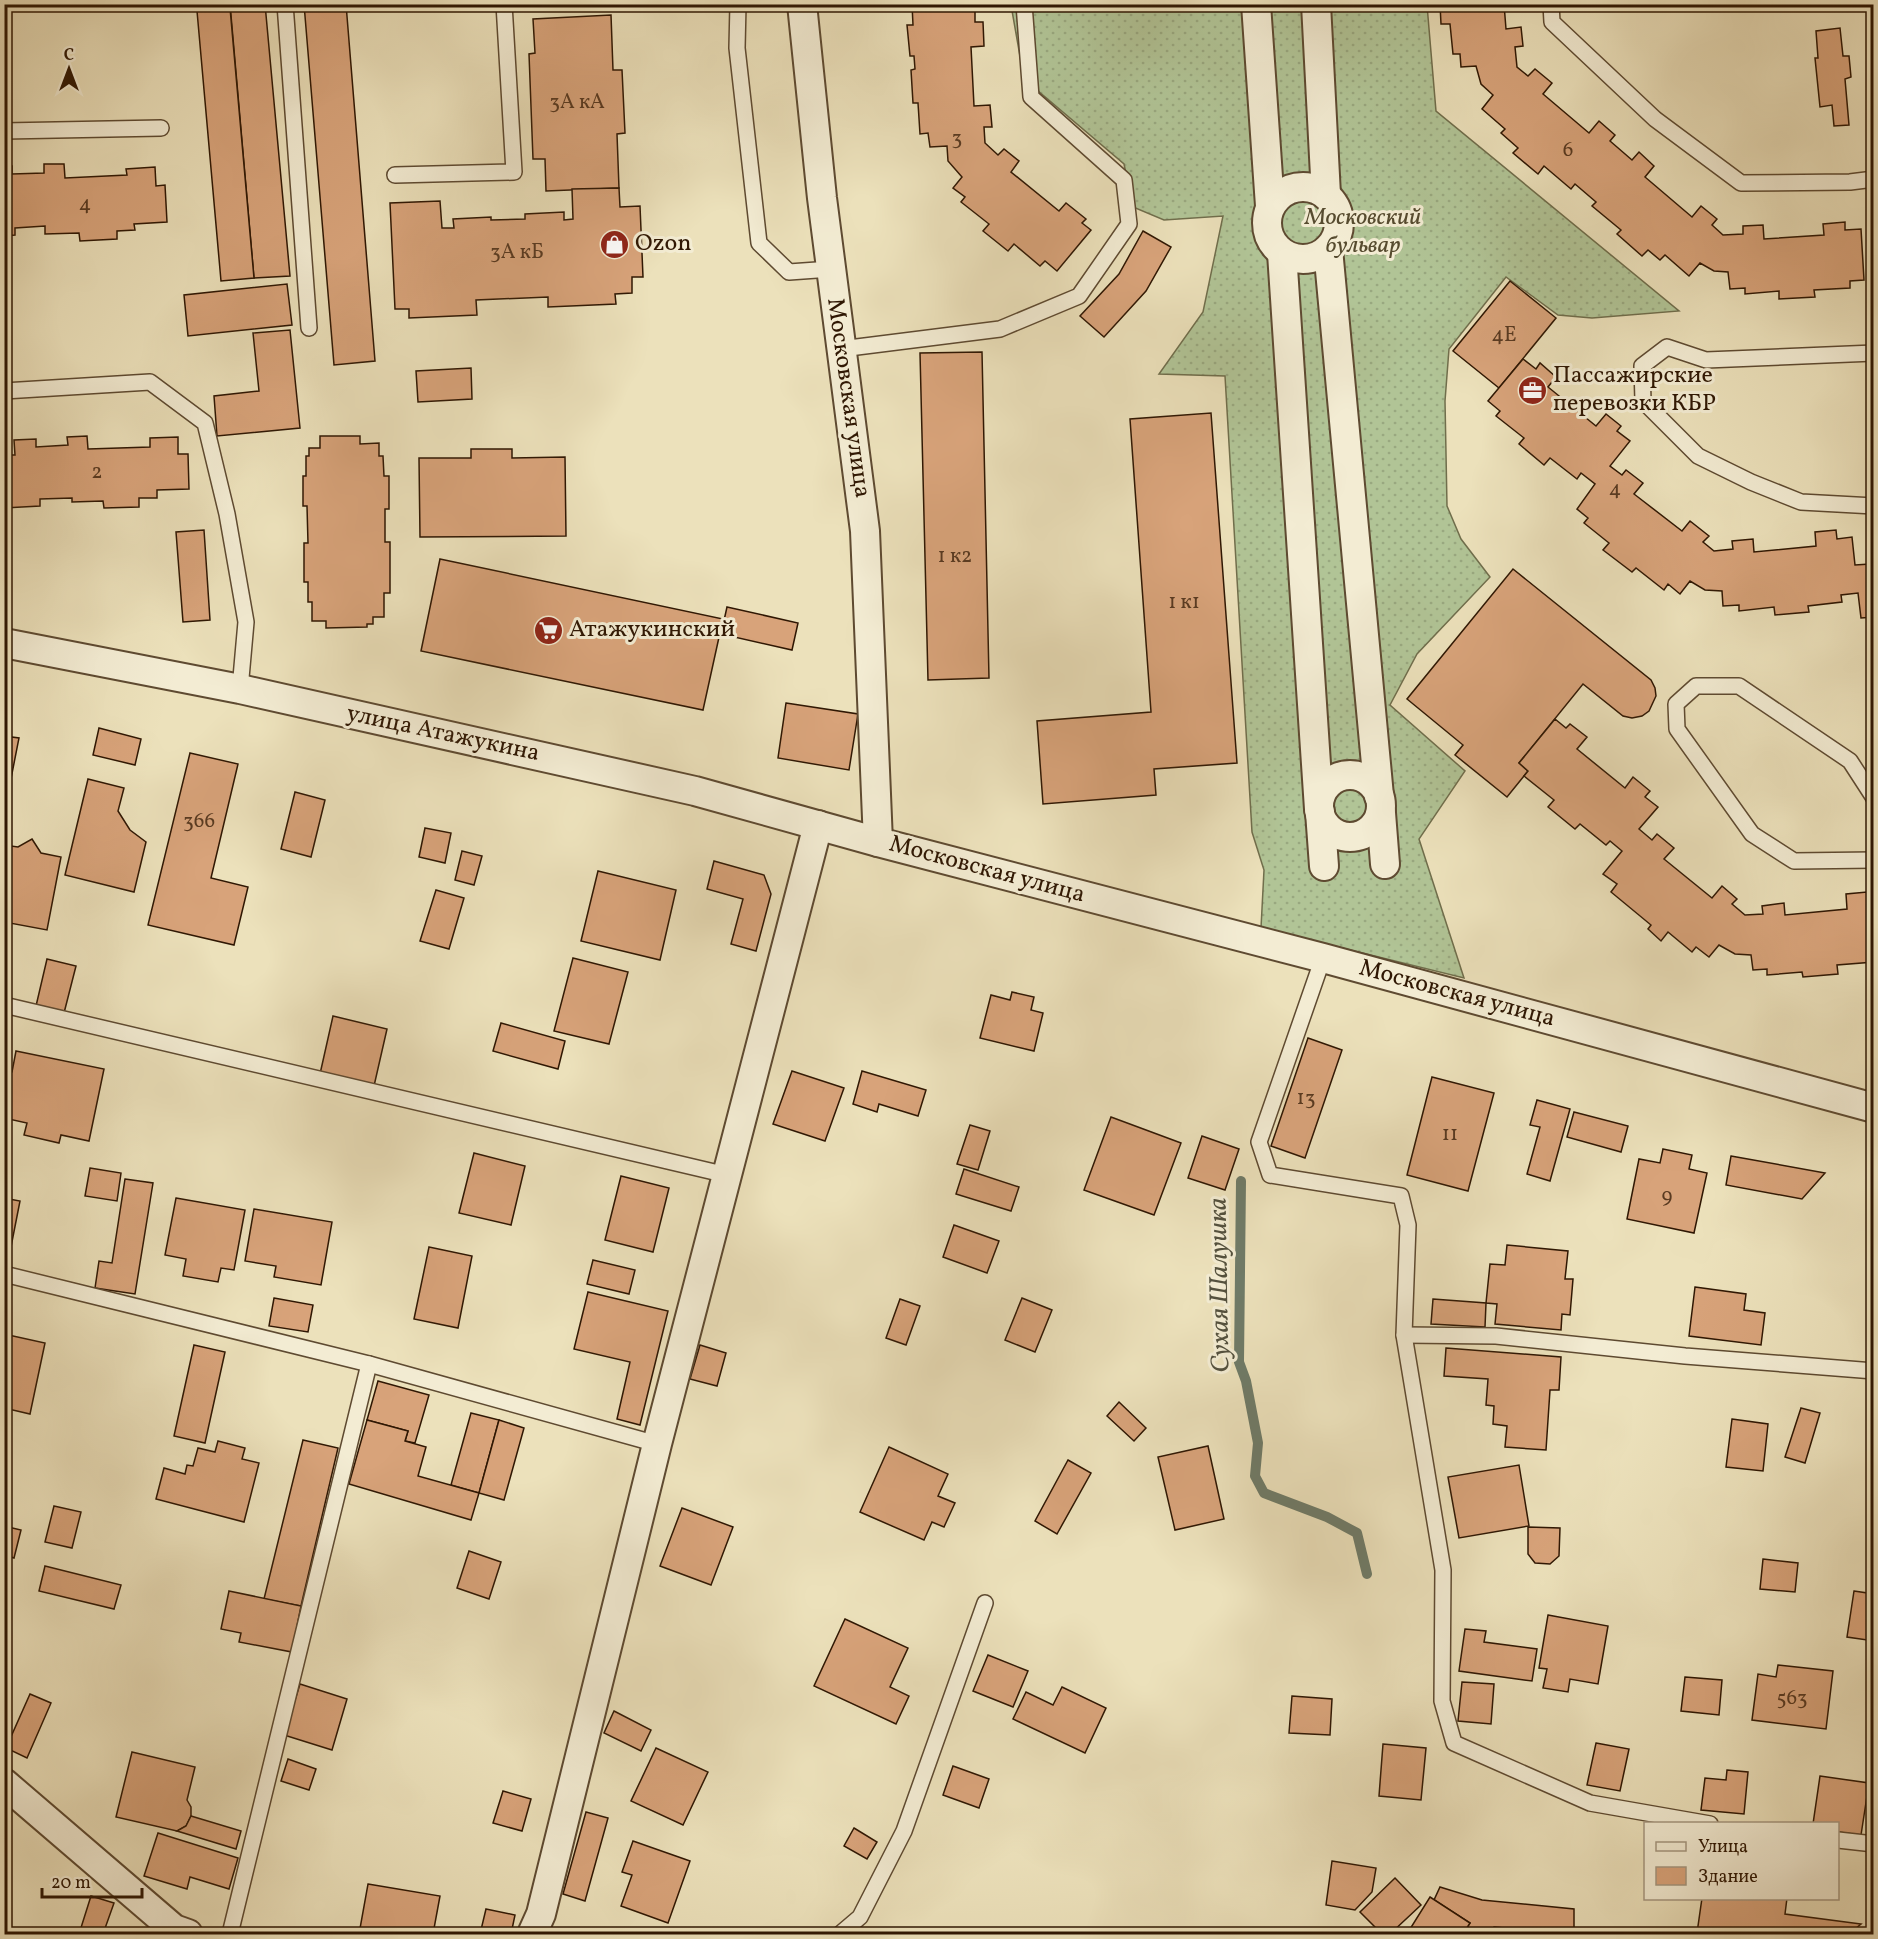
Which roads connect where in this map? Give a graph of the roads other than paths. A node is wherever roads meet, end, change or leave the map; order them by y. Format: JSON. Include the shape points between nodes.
{"nodes":[{"id":1,"x":285,"y":4,"type":"edge"},
{"id":2,"x":504,"y":4,"type":"edge"},
{"id":3,"x":738,"y":4,"type":"edge"},
{"id":4,"x":802,"y":4,"type":"edge"},
{"id":5,"x":1024,"y":4,"type":"edge"},
{"id":6,"x":1256,"y":4,"type":"edge"},
{"id":7,"x":1316,"y":4,"type":"edge"},
{"id":8,"x":1551,"y":4,"type":"edge"},
{"id":9,"x":161,"y":128,"type":"dead end"},
{"id":10,"x":4,"y":131,"type":"edge"},
{"id":11,"x":395,"y":176,"type":"dead end"},
{"id":12,"x":1874,"y":179,"type":"edge"},
{"id":13,"x":1326,"y":195,"type":"junction"},
{"id":14,"x":1270,"y":206,"type":"junction"},
{"id":15,"x":1328,"y":249,"type":"junction"},
{"id":16,"x":1282,"y":253,"type":"junction"},
{"id":17,"x":831,"y":269,"type":"junction"},
{"id":18,"x":309,"y":328,"type":"dead end"},
{"id":19,"x":841,"y":349,"type":"junction"},
{"id":20,"x":1874,"y":354,"type":"edge"},
{"id":21,"x":4,"y":391,"type":"edge"},
{"id":22,"x":1874,"y":506,"type":"edge"},
{"id":23,"x":4,"y":643,"type":"edge"},
{"id":24,"x":240,"y":689,"type":"junction"},
{"id":25,"x":1874,"y":798,"type":"edge"},
{"id":26,"x":1380,"y":804,"type":"junction"},
{"id":27,"x":1319,"y":810,"type":"junction"},
{"id":28,"x":818,"y":825,"type":"junction"},
{"id":29,"x":878,"y":842,"type":"junction"},
{"id":30,"x":1874,"y":860,"type":"edge"},
{"id":31,"x":1385,"y":864,"type":"dead end"},
{"id":32,"x":1323,"y":866,"type":"dead end"},
{"id":33,"x":1323,"y":958,"type":"junction"},
{"id":34,"x":4,"y":1005,"type":"edge"},
{"id":35,"x":1874,"y":1107,"type":"edge"},
{"id":36,"x":727,"y":1175,"type":"junction"},
{"id":37,"x":4,"y":1274,"type":"edge"},
{"id":38,"x":1404,"y":1335,"type":"junction"},
{"id":39,"x":369,"y":1364,"type":"junction"},
{"id":40,"x":1874,"y":1371,"type":"edge"},
{"id":41,"x":657,"y":1444,"type":"junction"},
{"id":42,"x":985,"y":1603,"type":"dead end"},
{"id":43,"x":4,"y":1783,"type":"edge"},
{"id":44,"x":1699,"y":1822,"type":"edge"},
{"id":45,"x":1839,"y":1840,"type":"edge"},
{"id":46,"x":1874,"y":1844,"type":"edge"},
{"id":47,"x":188,"y":1935,"type":"edge"},
{"id":48,"x":230,"y":1935,"type":"edge"},
{"id":49,"x":532,"y":1935,"type":"edge"},
{"id":50,"x":840,"y":1935,"type":"edge"}],
"edges":[{"from":1,"to":18,"type":"lane"},
{"from":2,"to":11,"type":"lane","via":[[514,172]]},
{"from":3,"to":17,"type":"lane","via":[[737,48],[759,243],[789,272]]},
{"from":4,"to":17,"type":"street","name":"Московская улица"},
{"from":5,"to":19,"type":"lane","via":[[1031,97],[1124,180],[1129,224],[1079,296],[1000,329]]},
{"from":6,"to":14,"type":"street"},
{"from":7,"to":13,"type":"street"},
{"from":8,"to":12,"type":"lane","via":[[1552,22],[1646,111],[1741,183]]},
{"from":9,"to":10,"type":"lane"},
{"from":13,"to":14,"type":"street","via":[[1302,186],[1289,189]]},
{"from":13,"to":15,"type":"street","via":[[1339,215],[1339,228]]},
{"from":14,"to":16,"type":"street","via":[[1266,219],[1268,233]]},
{"from":15,"to":16,"type":"street","via":[[1306,259]]},
{"from":15,"to":26,"type":"street"},
{"from":16,"to":27,"type":"street"},
{"from":17,"to":19,"type":"street","name":"Московская улица"},
{"from":19,"to":29,"type":"street","name":"Московская улица","via":[[865,531]]},
{"from":20,"to":22,"type":"lane","via":[[1706,360],[1667,347],[1642,366],[1643,401],[1698,456],[1801,502]]},
{"from":21,"to":24,"type":"lane","via":[[150,382],[205,423],[227,514],[246,622]]},
{"from":23,"to":24,"type":"street","name":"улица Атажукина"},
{"from":24,"to":28,"type":"street","name":"улица Атажукина","via":[[696,791]]},
{"from":25,"to":30,"type":"lane","via":[[1850,761],[1739,686],[1696,686],[1676,704],[1677,729],[1752,834],[1794,861]]},
{"from":26,"to":27,"type":"street","via":[[1374,826],[1354,837],[1331,830]]},
{"from":26,"to":27,"type":"street","via":[[1370,782],[1347,776],[1326,787]]},
{"from":26,"to":31,"type":"street"},
{"from":27,"to":32,"type":"street"},
{"from":28,"to":29,"type":"street","name":"улица Атажукина"},
{"from":28,"to":36,"type":"street"},
{"from":29,"to":33,"type":"street","name":"Московская улица"},
{"from":33,"to":35,"type":"street","name":"Московская улица"},
{"from":33,"to":38,"type":"lane","via":[[1259,1142],[1270,1175],[1401,1196],[1408,1225]]},
{"from":34,"to":36,"type":"lane"},
{"from":36,"to":41,"type":"street"},
{"from":37,"to":39,"type":"lane"},
{"from":38,"to":40,"type":"lane","via":[[1496,1336]]},
{"from":38,"to":44,"type":"lane","via":[[1443,1570],[1442,1701],[1454,1743],[1590,1803]]},
{"from":39,"to":41,"type":"lane"},
{"from":39,"to":48,"type":"lane"},
{"from":41,"to":49,"type":"street","via":[[541,1914]]},
{"from":42,"to":50,"type":"lane","via":[[904,1831],[860,1917]]},
{"from":43,"to":47,"type":"street","via":[[174,1929]]},
{"from":45,"to":46,"type":"lane"}]}
